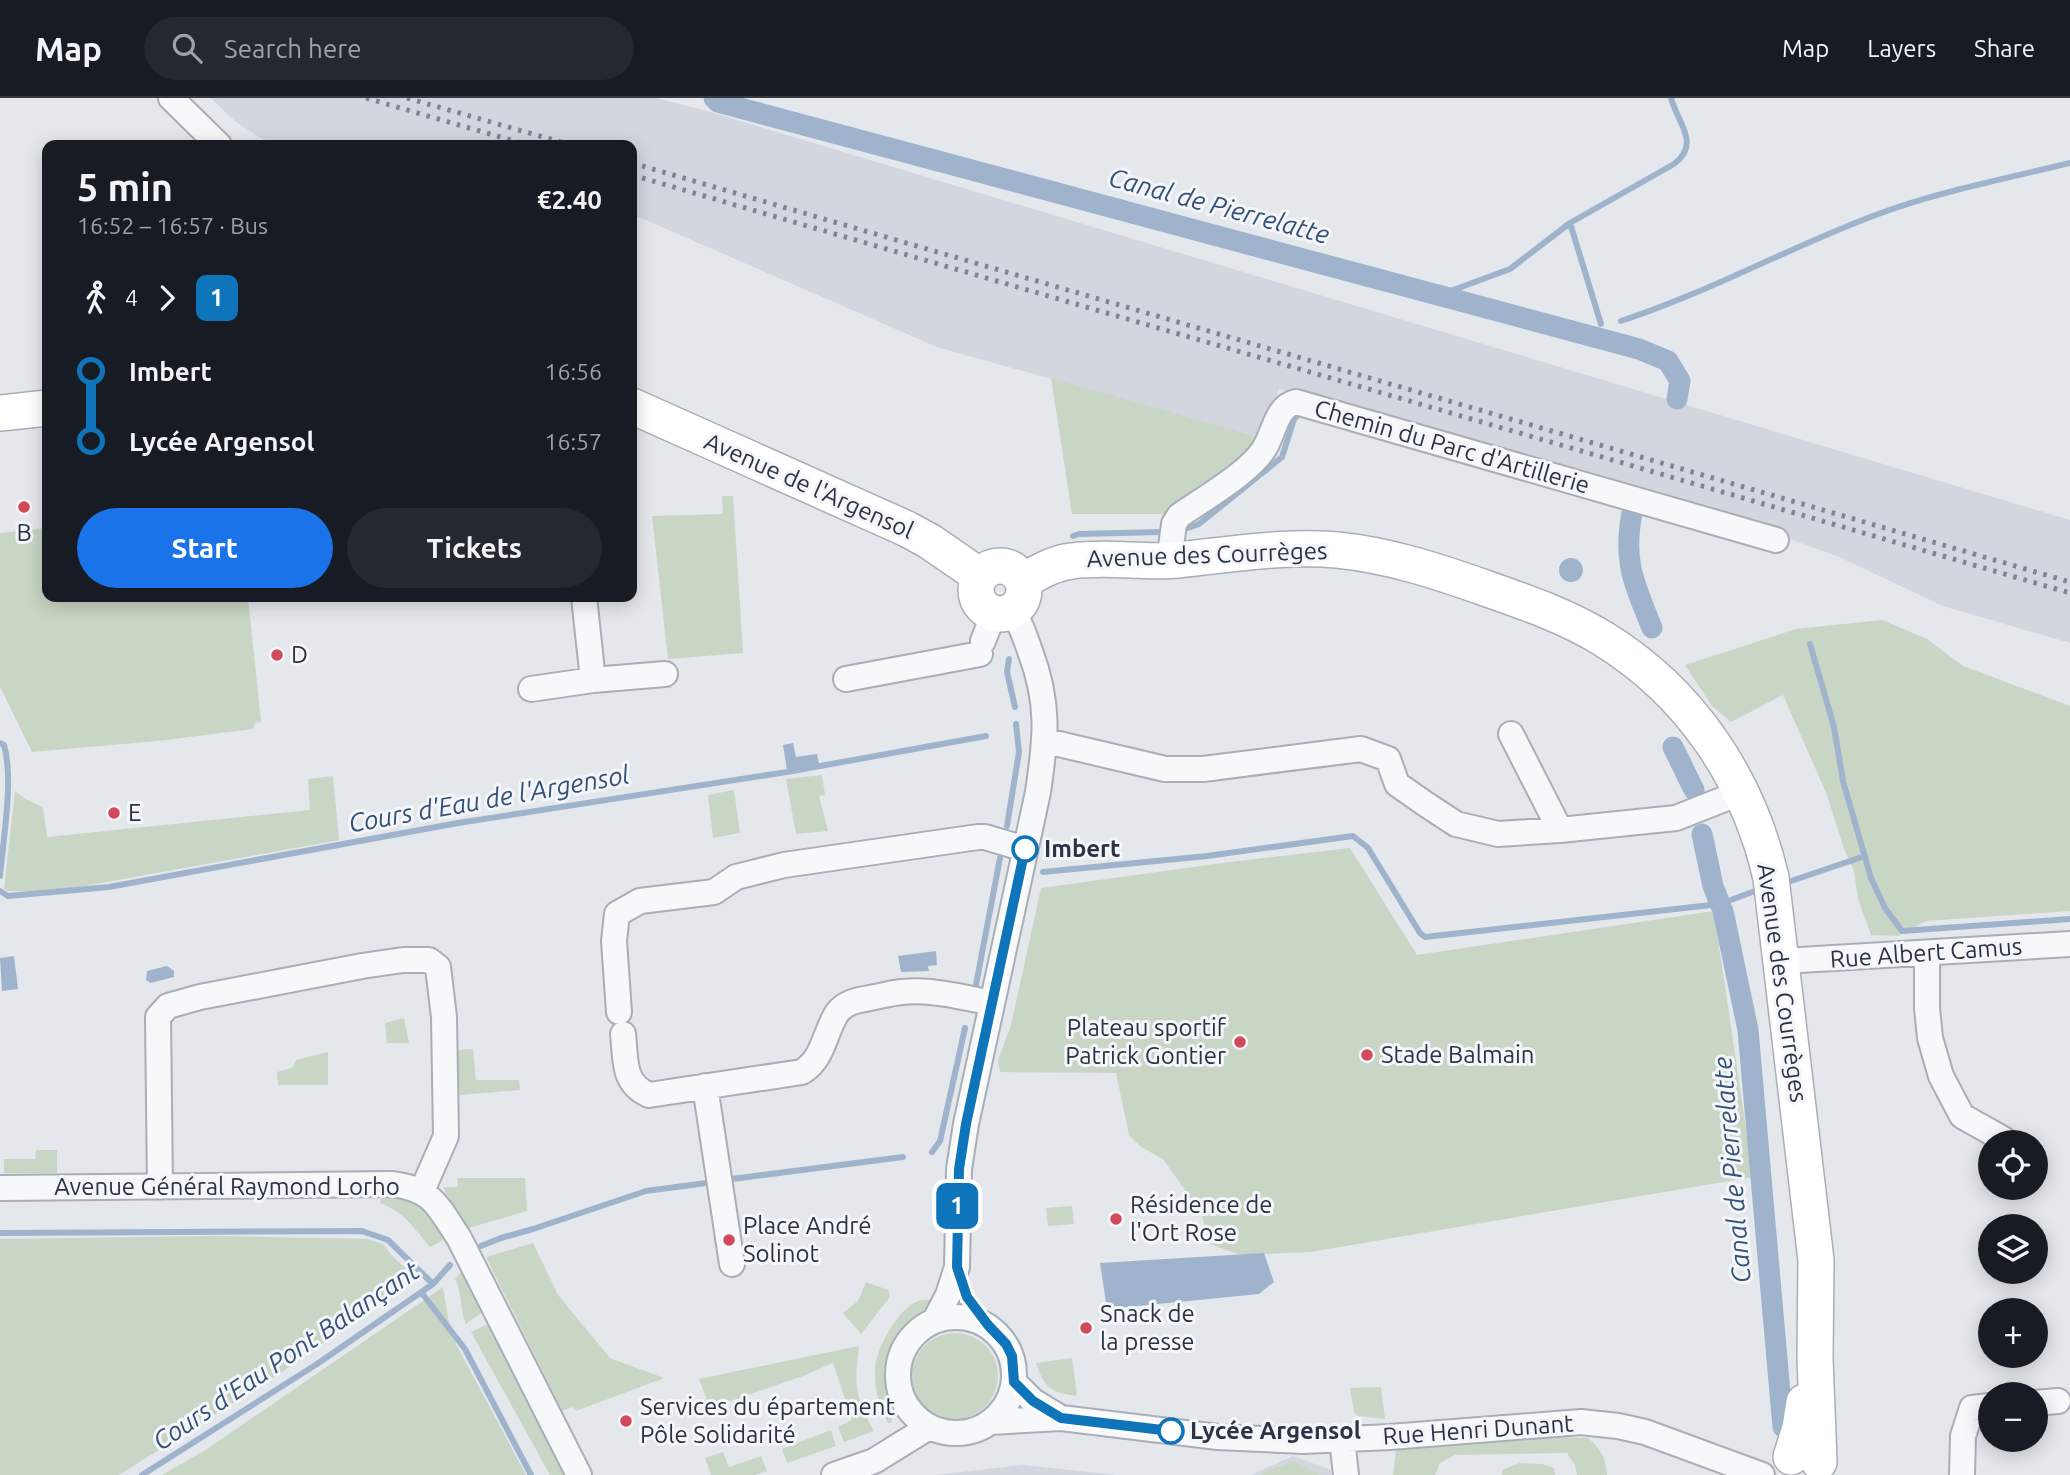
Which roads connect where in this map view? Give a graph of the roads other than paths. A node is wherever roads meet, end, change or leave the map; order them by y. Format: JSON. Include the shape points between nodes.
{"nodes":[{"id":1,"x":171,"y":98,"type":"edge"},
{"id":2,"x":214,"y":140,"type":"edge"},
{"id":3,"x":42,"y":408,"type":"edge"},
{"id":4,"x":637,"y":408,"type":"edge"},
{"id":5,"x":0,"y":412,"type":"edge"},
{"id":6,"x":1776,"y":540,"type":"dead end"},
{"id":7,"x":1169,"y":561,"type":"junction"},
{"id":8,"x":585,"y":602,"type":"edge"},
{"id":9,"x":998,"y":620,"type":"junction"},
{"id":10,"x":665,"y":674,"type":"dead end"},
{"id":11,"x":846,"y":679,"type":"dead end"},
{"id":12,"x":593,"y":680,"type":"junction"},
{"id":13,"x":531,"y":689,"type":"dead end"},
{"id":14,"x":1511,"y":734,"type":"dead end"},
{"id":15,"x":1046,"y":741,"type":"junction"},
{"id":16,"x":1742,"y":792,"type":"junction"},
{"id":17,"x":1560,"y":830,"type":"junction"},
{"id":18,"x":1025,"y":849,"type":"junction"},
{"id":19,"x":2070,"y":944,"type":"edge"},
{"id":20,"x":1927,"y":953,"type":"junction"},
{"id":21,"x":1783,"y":961,"type":"junction"},
{"id":22,"x":992,"y":1003,"type":"junction"},
{"id":23,"x":705,"y":1086,"type":"junction"},
{"id":24,"x":1987,"y":1130,"type":"edge"},
{"id":25,"x":160,"y":1187,"type":"junction"},
{"id":26,"x":0,"y":1188,"type":"edge"},
{"id":27,"x":422,"y":1191,"type":"junction"},
{"id":28,"x":732,"y":1264,"type":"dead end"},
{"id":29,"x":957,"y":1267,"type":"junction"},
{"id":30,"x":935,"y":1320,"type":"junction"},
{"id":31,"x":988,"y":1325,"type":"junction"},
{"id":32,"x":1014,"y":1382,"type":"junction"},
{"id":33,"x":901,"y":1397,"type":"junction"},
{"id":34,"x":1978,"y":1407,"type":"edge"},
{"id":35,"x":1061,"y":1418,"type":"junction"},
{"id":36,"x":991,"y":1422,"type":"junction"},
{"id":37,"x":929,"y":1427,"type":"junction"},
{"id":38,"x":1342,"y":1439,"type":"junction"},
{"id":39,"x":889,"y":1451,"type":"junction"},
{"id":40,"x":1794,"y":1469,"type":"edge"},
{"id":41,"x":579,"y":1475,"type":"edge"},
{"id":42,"x":834,"y":1475,"type":"edge"},
{"id":43,"x":1346,"y":1475,"type":"edge"},
{"id":44,"x":1962,"y":1475,"type":"edge"}],
"edges":[{"from":1,"to":2,"type":"street"},
{"from":3,"to":5,"type":"street"},
{"from":4,"to":9,"type":"street","name":"Avenue de l'Argensol","via":[[907,529],[980,576],[1003,565],[1019,573]]},
{"from":6,"to":7,"type":"street","name":"Chemin du Parc d'Artillerie","via":[[1296,402],[1284,408],[1263,452],[1252,464],[1178,516]]},
{"from":7,"to":9,"type":"street","name":"Avenue des Courrèges","via":[[1072,561],[1049,567]]},
{"from":7,"to":16,"type":"street","name":"Avenue des Courrèges","via":[[1302,549],[1355,552],[1445,573],[1547,611],[1622,651],[1674,694],[1719,750]]},
{"from":8,"to":12,"type":"street"},
{"from":9,"to":11,"type":"street"},
{"from":9,"to":15,"type":"street","via":[[1023,631],[1041,683]]},
{"from":10,"to":12,"type":"street"},
{"from":12,"to":13,"type":"street"},
{"from":14,"to":17,"type":"street"},
{"from":15,"to":17,"type":"street","via":[[1166,769],[1203,769],[1361,749],[1388,759],[1397,784],[1456,824],[1498,834]]},
{"from":15,"to":18,"type":"street"},
{"from":16,"to":17,"type":"street","via":[[1676,818]]},
{"from":16,"to":21,"type":"street","name":"Avenue des Courrèges","via":[[1767,858]]},
{"from":18,"to":22,"type":"street"},
{"from":18,"to":23,"type":"street","via":[[985,837],[784,865],[736,877],[714,892],[640,901],[617,914],[614,941],[629,1079],[649,1095]]},
{"from":19,"to":20,"type":"street","name":"Rue Albert Camus"},
{"from":20,"to":21,"type":"street","name":"Rue Albert Camus"},
{"from":20,"to":24,"type":"street","via":[[1930,1038],[1941,1076],[1962,1116]]},
{"from":21,"to":40,"type":"street","name":"Avenue des Courrèges","via":[[1816,1261],[1815,1358]]},
{"from":22,"to":23,"type":"street","via":[[903,992],[858,1000],[844,1005],[819,1056],[802,1072]]},
{"from":22,"to":29,"type":"street","via":[[959,1169]]},
{"from":23,"to":28,"type":"street"},
{"from":25,"to":26,"type":"street","name":"Avenue Général Raymond Lorho"},
{"from":25,"to":27,"type":"street","name":"Avenue Général Raymond Lorho","via":[[391,1184]]},
{"from":25,"to":27,"type":"street","via":[[159,1017],[168,1006],[362,966],[429,960],[438,967],[444,1017],[446,1136]]},
{"from":27,"to":41,"type":"street","name":"Avenue Général Raymond Lorho","via":[[458,1238]]},
{"from":29,"to":30,"type":"street"},
{"from":29,"to":31,"type":"street","via":[[967,1297]]},
{"from":30,"to":31,"type":"street","via":[[953,1316]]},
{"from":30,"to":33,"type":"street","via":[[916,1333],[902,1352],[897,1382]]},
{"from":31,"to":32,"type":"street","via":[[1009,1349]]},
{"from":32,"to":35,"type":"street","name":"Rue Henri Dunant","via":[[1033,1401]]},
{"from":32,"to":36,"type":"street","via":[[1002,1411]]},
{"from":33,"to":37,"type":"street"},
{"from":33,"to":39,"type":"street"},
{"from":34,"to":44,"type":"street","via":[[1972,1408],[1963,1436]]},
{"from":35,"to":36,"type":"street","name":"Rue Henri Dunant"},
{"from":35,"to":38,"type":"street","name":"Rue Henri Dunant","via":[[1218,1437]]},
{"from":36,"to":37,"type":"street","via":[[962,1433]]},
{"from":37,"to":39,"type":"street"},
{"from":38,"to":40,"type":"street","name":"Rue Henri Dunant","via":[[1581,1422],[1618,1426]]},
{"from":38,"to":43,"type":"street"},
{"from":39,"to":42,"type":"street"}]}
